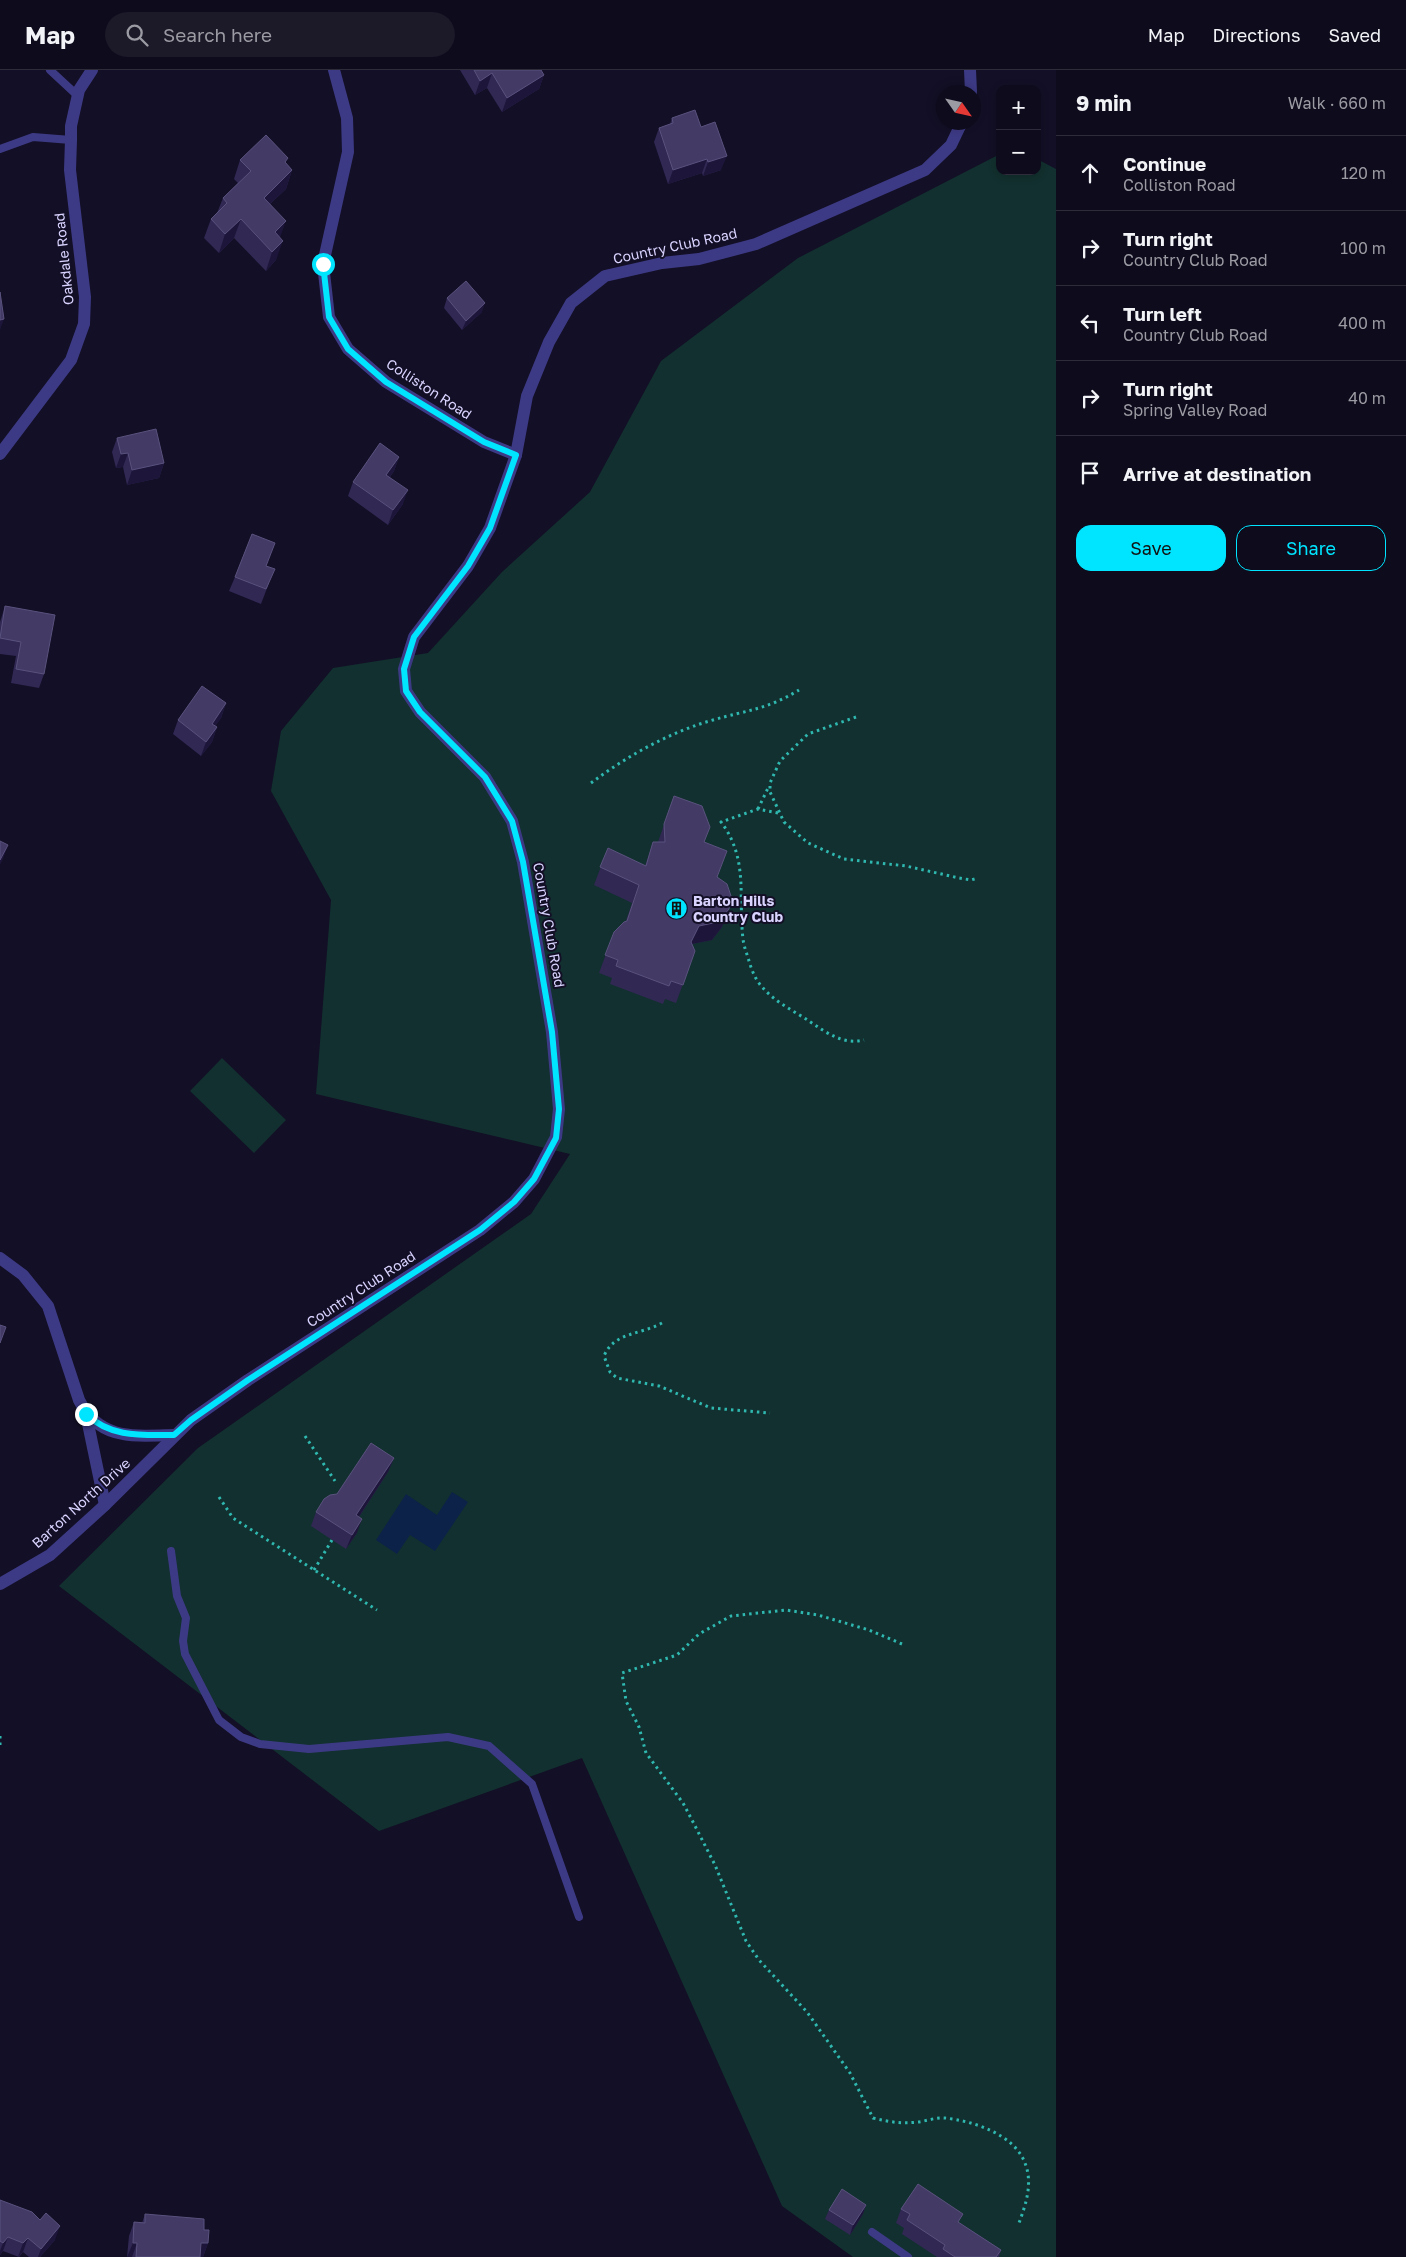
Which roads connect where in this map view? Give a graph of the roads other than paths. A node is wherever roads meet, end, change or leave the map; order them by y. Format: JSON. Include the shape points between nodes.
{"nodes":[{"id":1,"x":50,"y":70,"type":"edge"},
{"id":2,"x":92,"y":70,"type":"edge"},
{"id":3,"x":334,"y":70,"type":"edge"},
{"id":4,"x":970,"y":70,"type":"edge"},
{"id":5,"x":970,"y":85,"type":"edge"},
{"id":6,"x":78,"y":96,"type":"junction"},
{"id":7,"x":958,"y":130,"type":"edge"},
{"id":8,"x":71,"y":140,"type":"junction"},
{"id":9,"x":0,"y":149,"type":"edge"},
{"id":10,"x":0,"y":454,"type":"edge"},
{"id":11,"x":516,"y":455,"type":"junction"},
{"id":12,"x":0,"y":1258,"type":"edge"},
{"id":13,"x":86,"y":1414,"type":"junction"},
{"id":14,"x":174,"y":1435,"type":"junction"},
{"id":15,"x":105,"y":1505,"type":"junction"},
{"id":16,"x":171,"y":1551,"type":"dead end"},
{"id":17,"x":0,"y":1584,"type":"edge"},
{"id":18,"x":579,"y":1917,"type":"dead end"},
{"id":19,"x":872,"y":2232,"type":"dead end"},
{"id":20,"x":908,"y":2257,"type":"edge"}],
"edges":[{"from":1,"to":6,"type":"lane"},
{"from":2,"to":6,"type":"street","name":"Oakdale Road"},
{"from":3,"to":11,"type":"street","name":"Colliston Road","via":[[347,118],[348,152],[323,264],[329,317],[348,349],[386,382],[484,442]]},
{"from":4,"to":5,"type":"street"},
{"from":6,"to":8,"type":"street","name":"Oakdale Road"},
{"from":7,"to":11,"type":"street","name":"Country Club Road","via":[[951,145],[925,170],[756,244],[699,259],[662,263],[606,276],[571,303],[549,342],[528,396]]},
{"from":8,"to":9,"type":"lane","via":[[33,137]]},
{"from":8,"to":10,"type":"street","name":"Oakdale Road","via":[[70,170],[85,297],[84,324],[71,360]]},
{"from":11,"to":14,"type":"street","name":"Country Club Road","via":[[490,528],[468,566],[414,637],[404,669],[406,691],[420,712],[485,777],[512,821],[523,862],[552,1032],[559,1109],[556,1138],[534,1179],[514,1202],[480,1230],[248,1380]]},
{"from":12,"to":13,"type":"street","via":[[23,1275],[48,1306]]},
{"from":13,"to":14,"type":"street","via":[[108,1430],[136,1436]]},
{"from":13,"to":15,"type":"street"},
{"from":14,"to":15,"type":"street","name":"Barton North Drive"},
{"from":15,"to":17,"type":"street","name":"Barton North Drive","via":[[50,1555]]},
{"from":16,"to":18,"type":"lane","via":[[177,1596],[186,1618],[185,1654],[219,1720],[241,1737],[285,1748],[309,1749],[448,1737],[489,1746],[532,1784]]},
{"from":19,"to":20,"type":"lane"}]}
